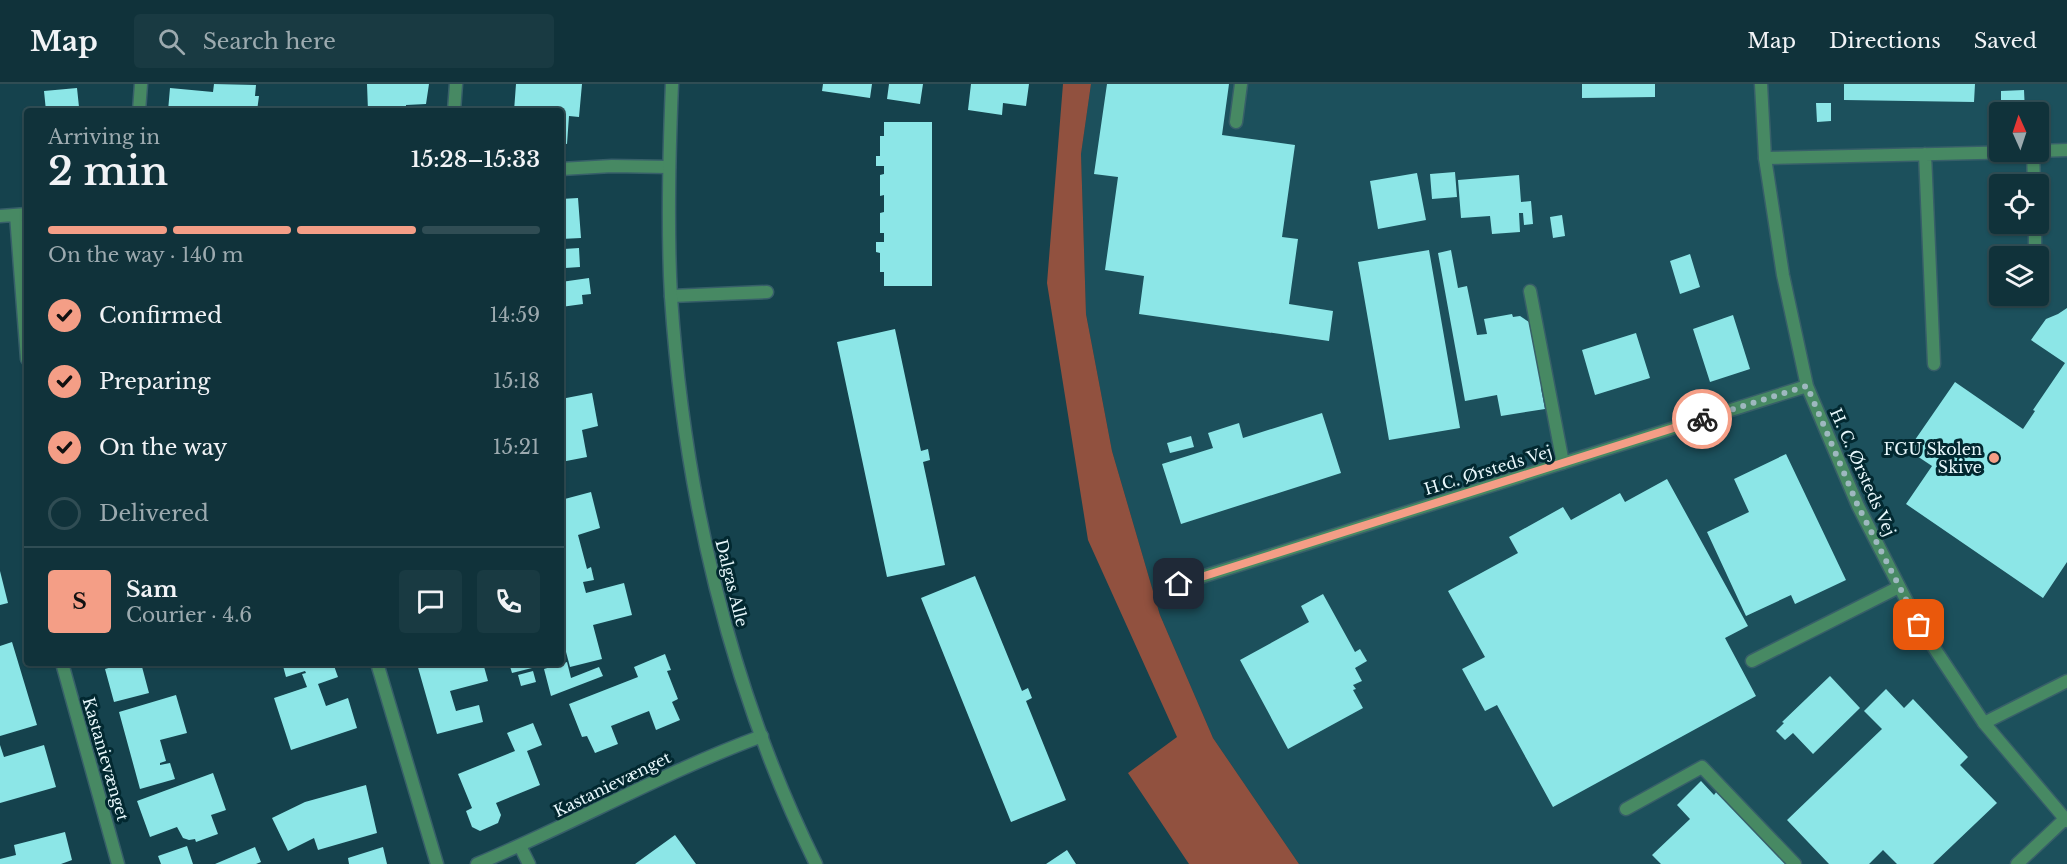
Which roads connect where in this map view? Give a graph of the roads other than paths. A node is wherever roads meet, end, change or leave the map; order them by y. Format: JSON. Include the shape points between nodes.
{"nodes":[{"id":1,"x":141,"y":84,"type":"edge"},
{"id":2,"x":456,"y":84,"type":"edge"},
{"id":3,"x":672,"y":84,"type":"edge"},
{"id":4,"x":1241,"y":84,"type":"edge"},
{"id":5,"x":1761,"y":84,"type":"edge"},
{"id":6,"x":139,"y":108,"type":"edge"},
{"id":7,"x":454,"y":108,"type":"edge"},
{"id":8,"x":1236,"y":122,"type":"dead end"},
{"id":9,"x":2067,"y":150,"type":"edge"},
{"id":10,"x":2049,"y":151,"type":"edge"},
{"id":11,"x":1989,"y":153,"type":"edge"},
{"id":12,"x":1926,"y":154,"type":"junction"},
{"id":13,"x":1766,"y":158,"type":"junction"},
{"id":14,"x":669,"y":166,"type":"junction"},
{"id":15,"x":564,"y":169,"type":"edge"},
{"id":16,"x":21,"y":215,"type":"edge"},
{"id":17,"x":0,"y":216,"type":"edge"},
{"id":18,"x":24,"y":287,"type":"edge"},
{"id":19,"x":1530,"y":291,"type":"dead end"},
{"id":20,"x":767,"y":292,"type":"dead end"},
{"id":21,"x":671,"y":296,"type":"junction"},
{"id":22,"x":1934,"y":364,"type":"dead end"},
{"id":23,"x":1807,"y":386,"type":"junction"},
{"id":24,"x":1563,"y":463,"type":"junction"},
{"id":25,"x":1179,"y":584,"type":"dead end"},
{"id":26,"x":1899,"y":586,"type":"junction"},
{"id":27,"x":1752,"y":661,"type":"dead end"},
{"id":28,"x":63,"y":666,"type":"edge"},
{"id":29,"x":378,"y":666,"type":"edge"},
{"id":30,"x":2067,"y":681,"type":"edge"},
{"id":31,"x":1984,"y":723,"type":"junction"},
{"id":32,"x":762,"y":736,"type":"junction"},
{"id":33,"x":1626,"y":809,"type":"dead end"},
{"id":34,"x":2066,"y":820,"type":"edge"},
{"id":35,"x":520,"y":846,"type":"junction"},
{"id":36,"x":118,"y":864,"type":"edge"},
{"id":37,"x":437,"y":864,"type":"edge"},
{"id":38,"x":477,"y":864,"type":"edge"},
{"id":39,"x":529,"y":864,"type":"edge"},
{"id":40,"x":816,"y":864,"type":"edge"},
{"id":41,"x":1795,"y":864,"type":"edge"},
{"id":42,"x":2017,"y":864,"type":"edge"}],
"edges":[{"from":1,"to":6,"type":"street"},
{"from":2,"to":7,"type":"street"},
{"from":3,"to":14,"type":"street","name":"Dalgas Alle"},
{"from":4,"to":8,"type":"street"},
{"from":5,"to":13,"type":"street","name":"H. C. Ørsteds Vej"},
{"from":9,"to":10,"type":"street"},
{"from":11,"to":12,"type":"street"},
{"from":12,"to":13,"type":"street"},
{"from":12,"to":22,"type":"street"},
{"from":13,"to":23,"type":"street","name":"H. C. Ørsteds Vej","via":[[1783,275]]},
{"from":14,"to":15,"type":"street"},
{"from":14,"to":21,"type":"street","name":"Dalgas Alle"},
{"from":16,"to":17,"type":"street"},
{"from":16,"to":18,"type":"street"},
{"from":19,"to":24,"type":"street"},
{"from":20,"to":21,"type":"street"},
{"from":21,"to":32,"type":"street","name":"Dalgas Alle","via":[[688,453],[706,548],[727,631]]},
{"from":23,"to":24,"type":"street","name":"H.C. Ørsteds Vej"},
{"from":23,"to":26,"type":"street","name":"H. C. Ørsteds Vej","via":[[1858,506]]},
{"from":24,"to":25,"type":"street","name":"H.C. Ørsteds Vej"},
{"from":26,"to":27,"type":"street"},
{"from":26,"to":31,"type":"street","name":"H. C. Ørsteds Vej","via":[[1919,625]]},
{"from":28,"to":36,"type":"street","name":"Kastanievænget"},
{"from":29,"to":37,"type":"street"},
{"from":30,"to":31,"type":"street"},
{"from":31,"to":34,"type":"street","name":"H. C. Ørsteds Vej"},
{"from":32,"to":35,"type":"street","name":"Kastanievænget","via":[[711,755]]},
{"from":32,"to":40,"type":"street","name":"Dalgas Alle"},
{"from":33,"to":41,"type":"street","via":[[1702,767]]},
{"from":34,"to":42,"type":"street"},
{"from":35,"to":38,"type":"street","name":"Kastanievænget"},
{"from":35,"to":39,"type":"street"}]}
